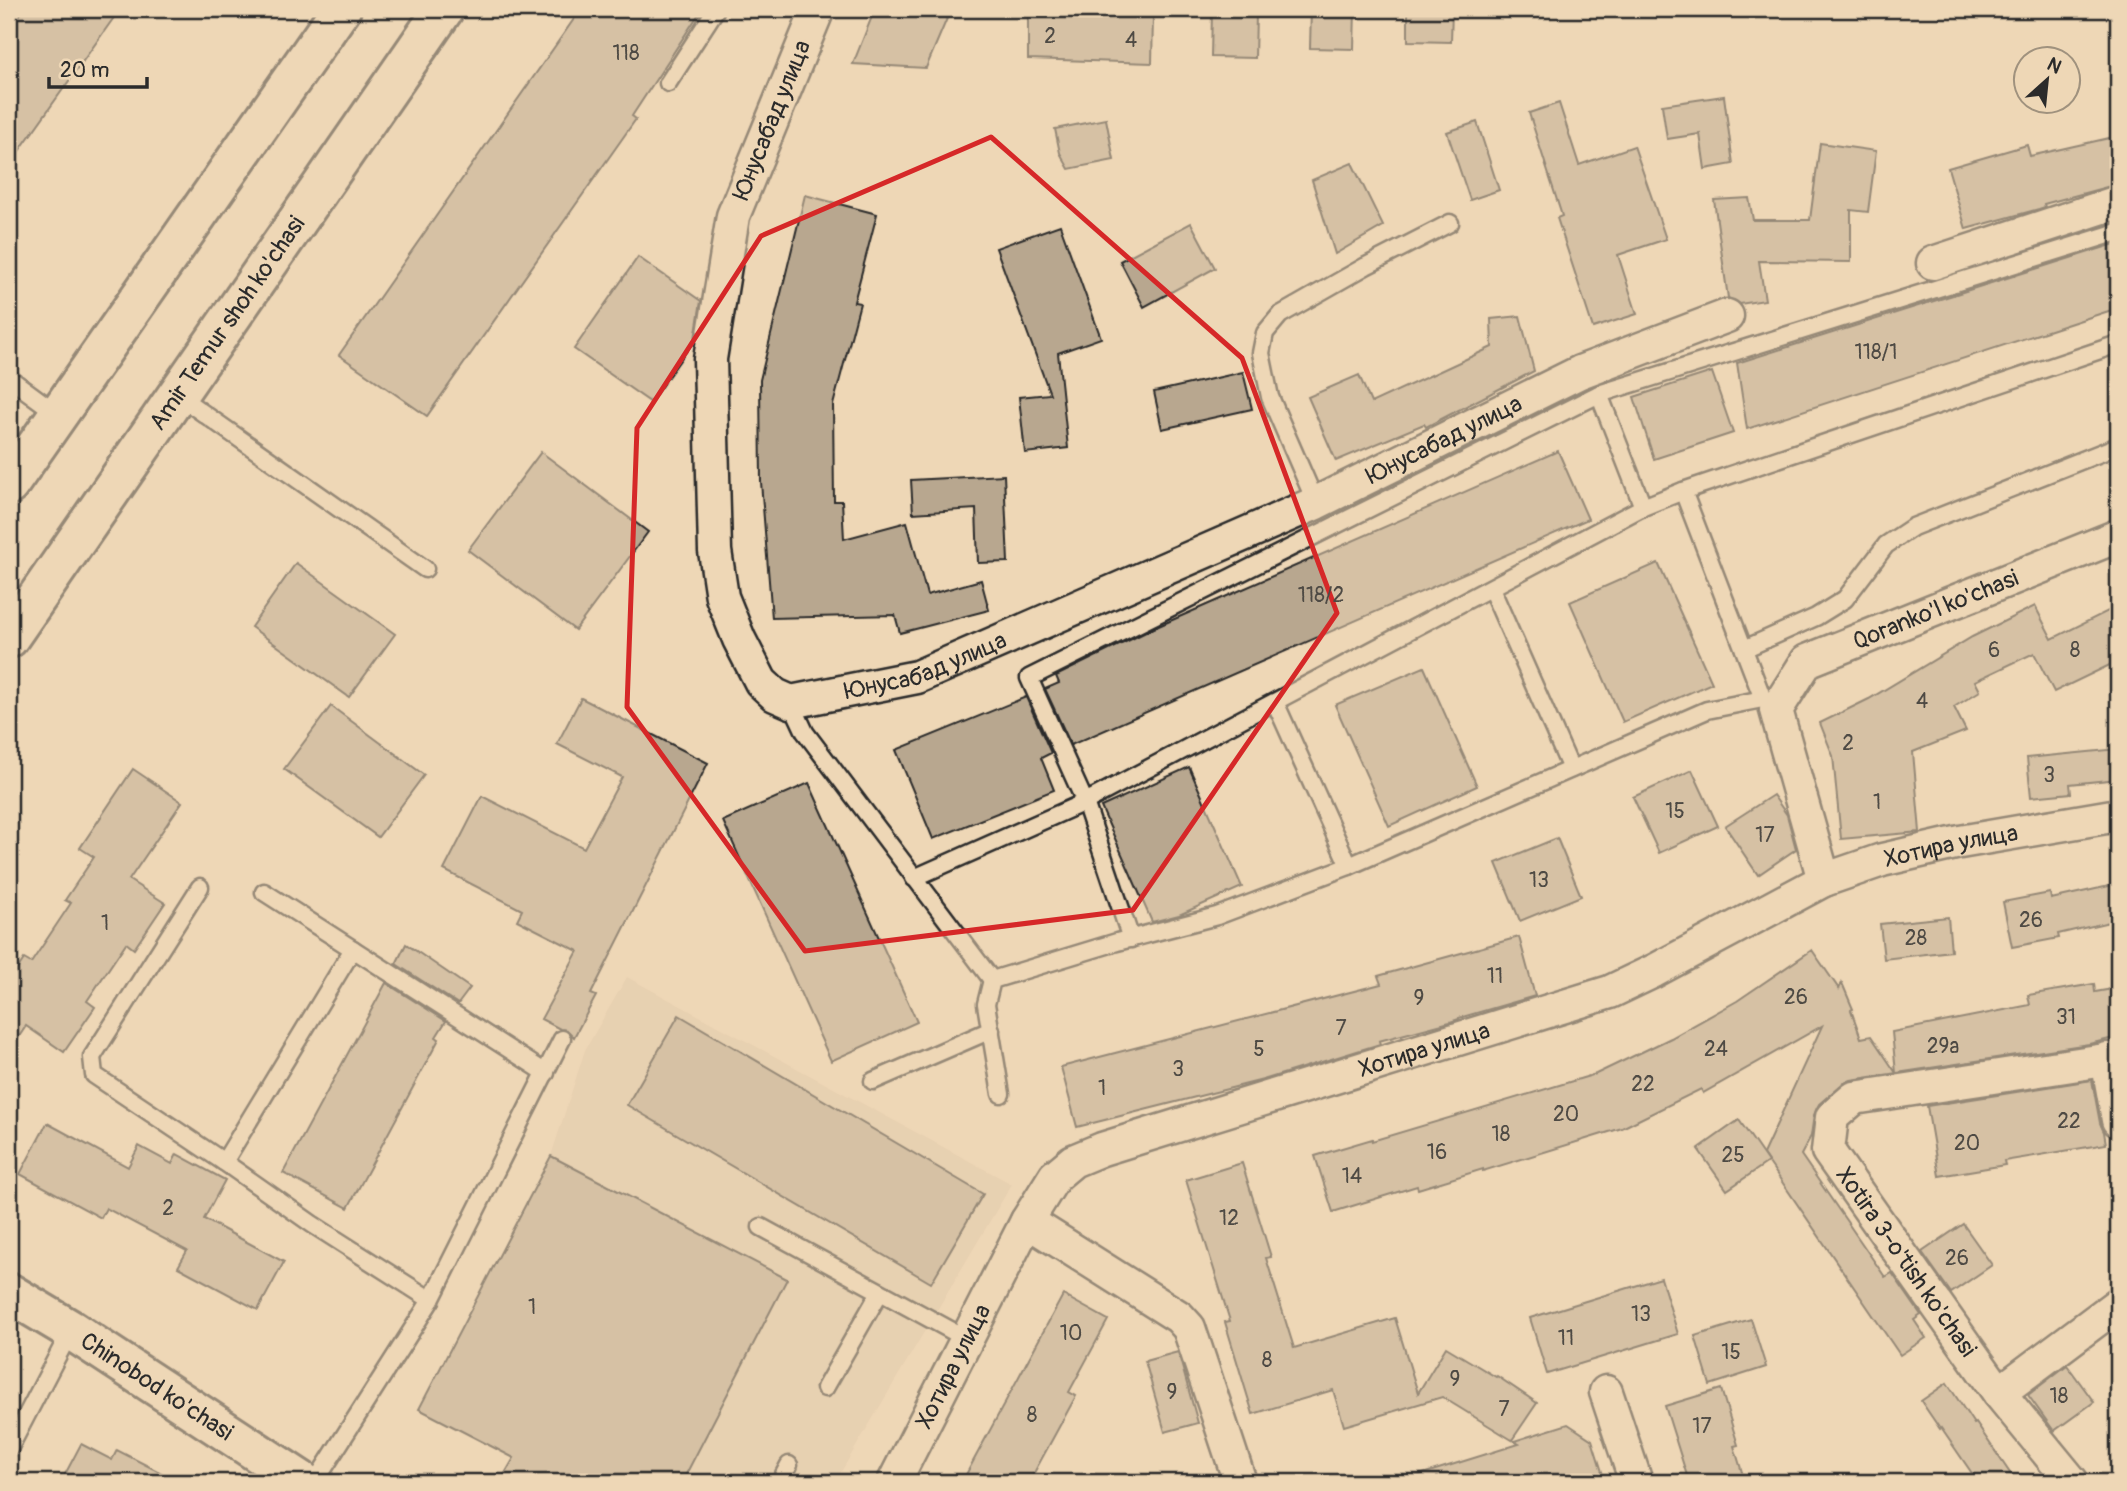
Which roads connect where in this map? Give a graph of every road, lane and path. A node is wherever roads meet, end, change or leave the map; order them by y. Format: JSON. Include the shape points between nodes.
{"nodes":[{"id":1,"x":341,"y":9,"type":"edge"},
{"id":2,"x":444,"y":9,"type":"edge"},
{"id":3,"x":716,"y":9,"type":"edge"},
{"id":4,"x":818,"y":9,"type":"edge"},
{"id":5,"x":668,"y":83,"type":"dead end"},
{"id":6,"x":2118,"y":202,"type":"edge"},
{"id":7,"x":1450,"y":223,"type":"dead end"},
{"id":8,"x":2118,"y":232,"type":"edge"},
{"id":9,"x":1933,"y":263,"type":"dead end"},
{"id":10,"x":1727,"y":316,"type":"dead end"},
{"id":11,"x":2118,"y":344,"type":"edge"},
{"id":12,"x":9,"y":378,"type":"edge"},
{"id":13,"x":176,"y":394,"type":"junction"},
{"id":14,"x":1600,"y":394,"type":"junction"},
{"id":15,"x":58,"y":414,"type":"junction"},
{"id":16,"x":2118,"y":446,"type":"edge"},
{"id":17,"x":9,"y":485,"type":"edge"},
{"id":18,"x":1683,"y":491,"type":"junction"},
{"id":19,"x":1316,"y":503,"type":"junction"},
{"id":20,"x":1643,"y":507,"type":"junction"},
{"id":21,"x":2118,"y":536,"type":"edge"},
{"id":22,"x":425,"y":569,"type":"dead end"},
{"id":23,"x":1491,"y":588,"type":"junction"},
{"id":24,"x":9,"y":638,"type":"edge"},
{"id":25,"x":1744,"y":649,"type":"junction"},
{"id":26,"x":791,"y":702,"type":"junction"},
{"id":27,"x":1275,"y":702,"type":"junction"},
{"id":28,"x":1770,"y":704,"type":"junction"},
{"id":29,"x":1571,"y":769,"type":"junction"},
{"id":30,"x":1085,"y":802,"type":"junction"},
{"id":31,"x":2118,"y":815,"type":"edge"},
{"id":32,"x":1349,"y":866,"type":"junction"},
{"id":33,"x":915,"y":878,"type":"junction"},
{"id":34,"x":1824,"y":880,"type":"junction"},
{"id":35,"x":200,"y":887,"type":"dead end"},
{"id":36,"x":264,"y":892,"type":"dead end"},
{"id":37,"x":1130,"y":939,"type":"junction"},
{"id":38,"x":353,"y":949,"type":"junction"},
{"id":39,"x":992,"y":980,"type":"junction"},
{"id":40,"x":991,"y":1030,"type":"junction"},
{"id":41,"x":562,"y":1039,"type":"dead end"},
{"id":42,"x":2112,"y":1059,"type":"edge"},
{"id":43,"x":546,"y":1073,"type":"junction"},
{"id":44,"x":873,"y":1081,"type":"dead end"},
{"id":45,"x":1001,"y":1094,"type":"dead end"},
{"id":46,"x":2118,"y":1120,"type":"edge"},
{"id":47,"x":224,"y":1162,"type":"junction"},
{"id":48,"x":1027,"y":1221,"type":"junction"},
{"id":49,"x":761,"y":1227,"type":"dead end"},
{"id":50,"x":880,"y":1292,"type":"junction"},
{"id":51,"x":9,"y":1293,"type":"edge"},
{"id":52,"x":431,"y":1300,"type":"junction"},
{"id":53,"x":2118,"y":1304,"type":"edge"},
{"id":54,"x":71,"y":1330,"type":"junction"},
{"id":55,"x":967,"y":1339,"type":"junction"},
{"id":56,"x":825,"y":1388,"type":"dead end"},
{"id":57,"x":1606,"y":1391,"type":"dead end"},
{"id":58,"x":1999,"y":1393,"type":"junction"},
{"id":59,"x":9,"y":1448,"type":"edge"},
{"id":60,"x":789,"y":1465,"type":"dead end"},
{"id":61,"x":303,"y":1482,"type":"edge"},
{"id":62,"x":315,"y":1482,"type":"edge"},
{"id":63,"x":780,"y":1482,"type":"edge"},
{"id":64,"x":894,"y":1482,"type":"edge"},
{"id":65,"x":1240,"y":1482,"type":"edge"},
{"id":66,"x":1636,"y":1482,"type":"edge"},
{"id":67,"x":2072,"y":1482,"type":"edge"}],
"edges":[{"from":1,"to":15,"type":"main road"},
{"from":2,"to":13,"type":"main road","name":"Amir Temur shoh ko'chasi"},
{"from":3,"to":5,"type":"lane"},
{"from":4,"to":26,"type":"street","name":"Юнусабад улица","via":[[733,216],[710,359],[715,551],[722,597],[761,682]]},
{"from":6,"to":9,"type":"street"},
{"from":7,"to":19,"type":"lane","via":[[1280,315],[1265,333],[1261,353],[1270,397]]},
{"from":8,"to":14,"type":"lane"},
{"from":10,"to":19,"type":"street","name":"Юнусабад улица","via":[[1580,372]]},
{"from":11,"to":18,"type":"lane"},
{"from":12,"to":15,"type":"lane"},
{"from":13,"to":22,"type":"lane"},
{"from":13,"to":24,"type":"main road","name":"Amir Temur shoh ko'chasi"},
{"from":14,"to":20,"type":"lane"},
{"from":14,"to":30,"type":"lane","via":[[1029,678]]},
{"from":15,"to":17,"type":"main road"},
{"from":16,"to":25,"type":"lane","via":[[1913,527],[1886,545],[1846,599]]},
{"from":18,"to":20,"type":"lane"},
{"from":18,"to":25,"type":"lane"},
{"from":19,"to":26,"type":"street","name":"Юнусабад улица","via":[[918,677]]},
{"from":20,"to":23,"type":"lane"},
{"from":21,"to":28,"type":"street","name":"Qoranko'l ko'chasi","via":[[1807,661]]},
{"from":23,"to":27,"type":"lane"},
{"from":23,"to":29,"type":"lane"},
{"from":25,"to":28,"type":"lane"},
{"from":26,"to":33,"type":"lane","via":[[806,732]]},
{"from":27,"to":30,"type":"lane"},
{"from":27,"to":32,"type":"lane"},
{"from":28,"to":29,"type":"lane","via":[[1707,710]]},
{"from":28,"to":34,"type":"street"},
{"from":29,"to":32,"type":"lane"},
{"from":30,"to":33,"type":"lane"},
{"from":30,"to":37,"type":"lane"},
{"from":31,"to":34,"type":"street","name":"Хотира улица","via":[[1934,848]]},
{"from":32,"to":37,"type":"lane","via":[[1217,916]]},
{"from":33,"to":39,"type":"lane"},
{"from":34,"to":48,"type":"street","name":"Хотира улица","via":[[1610,992],[1082,1157],[1055,1176]]},
{"from":35,"to":47,"type":"lane","via":[[92,1057],[94,1075]]},
{"from":36,"to":38,"type":"lane"},
{"from":37,"to":39,"type":"lane"},
{"from":38,"to":43,"type":"lane"},
{"from":38,"to":47,"type":"lane"},
{"from":39,"to":40,"type":"lane","via":[[986,1004]]},
{"from":40,"to":44,"type":"lane"},
{"from":40,"to":45,"type":"lane"},
{"from":41,"to":43,"type":"lane"},
{"from":42,"to":46,"type":"street","name":"Xotira 3-o'tish ko'chasi"},
{"from":42,"to":58,"type":"street","name":"Xotira 3-o'tish ko'chasi","via":[[1854,1098],[1832,1117],[1828,1151]]},
{"from":43,"to":52,"type":"lane"},
{"from":47,"to":52,"type":"lane"},
{"from":48,"to":55,"type":"street","name":"Хотира улица"},
{"from":48,"to":65,"type":"street","via":[[1179,1317],[1189,1328]]},
{"from":49,"to":50,"type":"lane"},
{"from":50,"to":55,"type":"lane"},
{"from":50,"to":56,"type":"lane"},
{"from":51,"to":54,"type":"main road","name":"Chinobod ko'chasi"},
{"from":52,"to":62,"type":"lane"},
{"from":53,"to":58,"type":"street"},
{"from":54,"to":59,"type":"lane"},
{"from":54,"to":61,"type":"main road","name":"Chinobod ko'chasi"},
{"from":55,"to":64,"type":"street","name":"Хотира улица"},
{"from":57,"to":66,"type":"street"},
{"from":58,"to":67,"type":"street","name":"Xotira 3-o'tish ko'chasi"},
{"from":60,"to":63,"type":"lane"}]}
